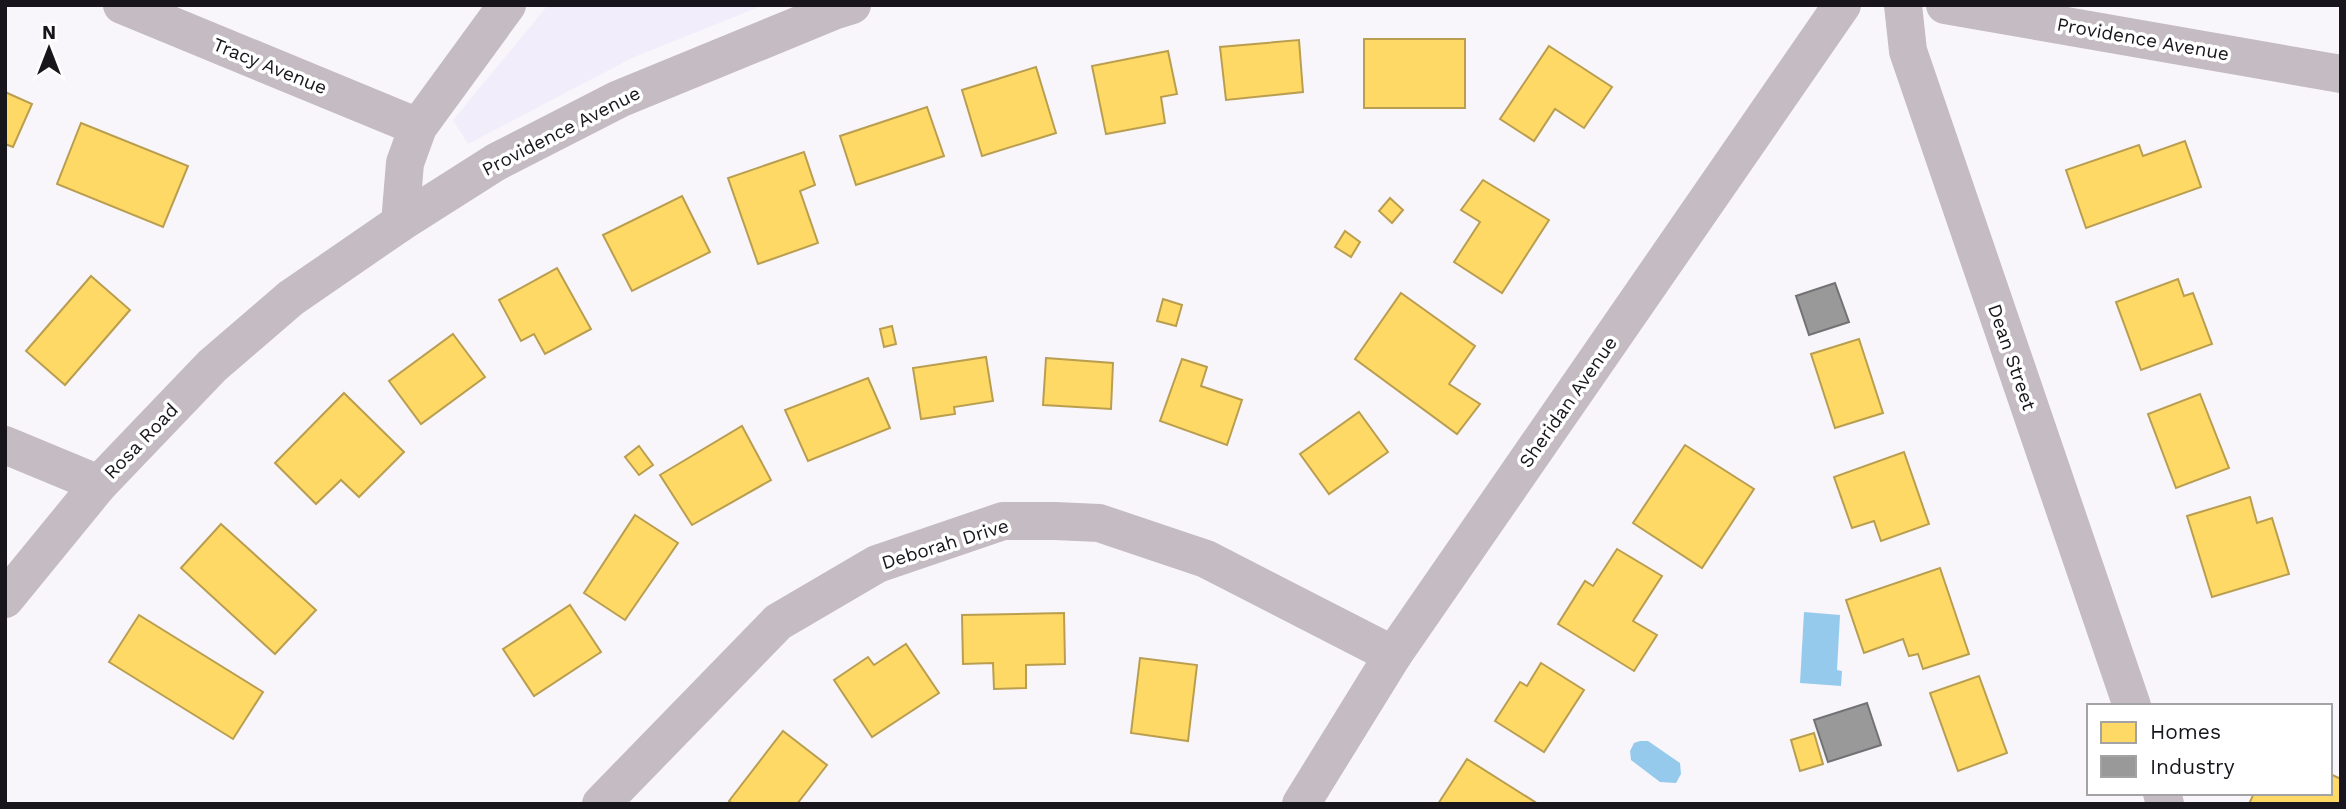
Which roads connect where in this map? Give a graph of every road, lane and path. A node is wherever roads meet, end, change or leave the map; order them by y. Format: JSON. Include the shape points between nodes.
{"nodes":[{"id":1,"x":122,"y":5,"type":"edge"},
{"id":2,"x":507,"y":5,"type":"edge"},
{"id":3,"x":852,"y":5,"type":"edge"},
{"id":4,"x":1843,"y":5,"type":"edge"},
{"id":5,"x":1903,"y":5,"type":"edge"},
{"id":6,"x":1945,"y":5,"type":"edge"},
{"id":7,"x":2341,"y":74,"type":"edge"},
{"id":8,"x":418,"y":127,"type":"junction"},
{"id":9,"x":400,"y":223,"type":"junction"},
{"id":10,"x":291,"y":298,"type":"joint"},
{"id":11,"x":5,"y":445,"type":"edge"},
{"id":12,"x":99,"y":484,"type":"junction"},
{"id":13,"x":5,"y":598,"type":"edge"},
{"id":14,"x":1393,"y":655,"type":"junction"},
{"id":15,"x":2131,"y":704,"type":"edge"},
{"id":16,"x":601,"y":804,"type":"edge"},
{"id":17,"x":1301,"y":804,"type":"edge"}],
"edges":[{"from":1,"to":8,"type":"street","name":"Tracy Avenue"},
{"from":2,"to":8,"type":"street"},
{"from":3,"to":9,"type":"street","name":"Providence Avenue","via":[[602,107],[496,162]]},
{"from":4,"to":14,"type":"street","name":"Sheridan Avenue"},
{"from":5,"to":15,"type":"street","name":"Dean Street","via":[[1908,51]]},
{"from":6,"to":7,"type":"street","name":"Providence Avenue"},
{"from":8,"to":9,"type":"street","via":[[405,163]]},
{"from":9,"to":10,"type":"street","name":"Providence Avenue"},
{"from":10,"to":12,"type":"street","name":"Rosa Road","via":[[212,366]]},
{"from":11,"to":12,"type":"street"},
{"from":12,"to":13,"type":"street","name":"Rosa Road"},
{"from":14,"to":16,"type":"street","name":"Deborah Drive","via":[[1206,559],[1099,523],[1003,522],[877,564],[778,622]]},
{"from":14,"to":17,"type":"street","name":"Sheridan Avenue"}]}
